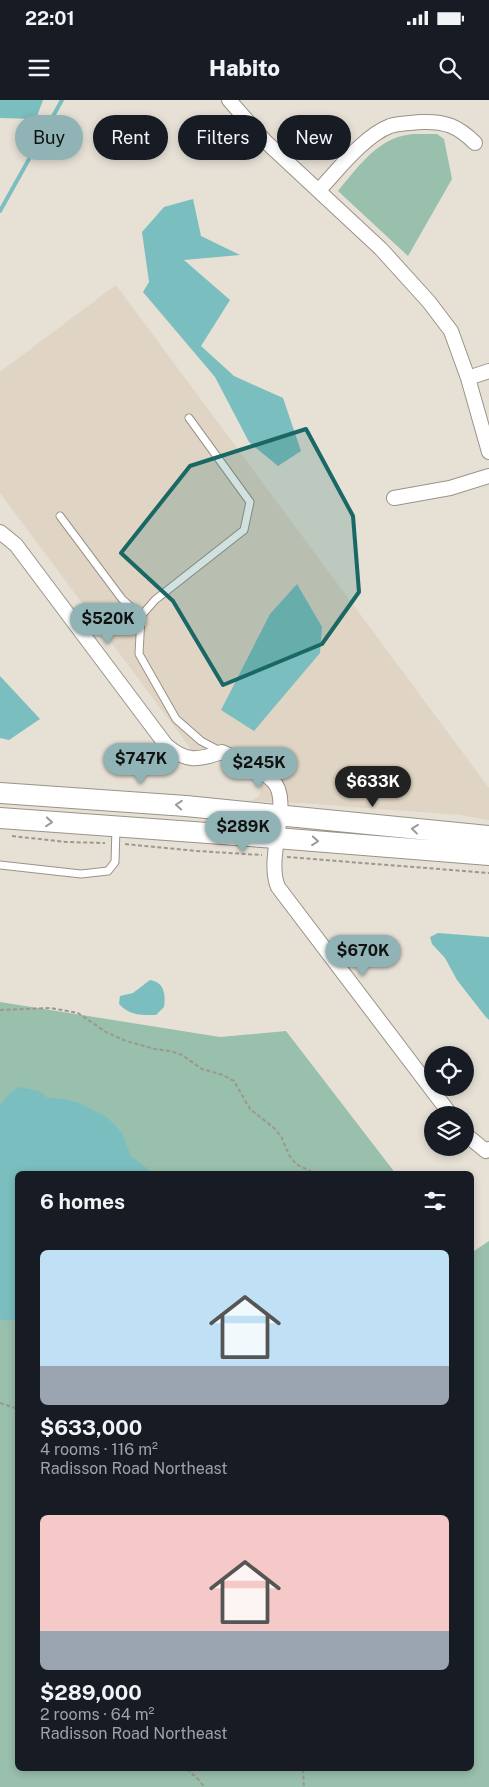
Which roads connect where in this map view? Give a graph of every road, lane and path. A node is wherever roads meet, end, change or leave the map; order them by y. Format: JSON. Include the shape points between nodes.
{"nodes":[{"id":1,"x":229,"y":100,"type":"edge"},
{"id":2,"x":475,"y":143,"type":"dead end"},
{"id":3,"x":319,"y":190,"type":"junction"},
{"id":4,"x":489,"y":371,"type":"edge"},
{"id":5,"x":468,"y":378,"type":"junction"},
{"id":6,"x":189,"y":418,"type":"dead end"},
{"id":7,"x":489,"y":452,"type":"edge"},
{"id":8,"x":489,"y":476,"type":"edge"},
{"id":9,"x":394,"y":498,"type":"dead end"},
{"id":10,"x":60,"y":516,"type":"dead end"},
{"id":11,"x":0,"y":532,"type":"edge"},
{"id":12,"x":141,"y":616,"type":"junction"},
{"id":13,"x":222,"y":752,"type":"junction"},
{"id":14,"x":0,"y":792,"type":"edge"},
{"id":15,"x":279,"y":816,"type":"junction"},
{"id":16,"x":0,"y":818,"type":"edge"},
{"id":17,"x":10,"y":836,"type":"dead end"},
{"id":18,"x":489,"y":836,"type":"edge"},
{"id":19,"x":115,"y":838,"type":"junction"},
{"id":20,"x":276,"y":838,"type":"junction"},
{"id":21,"x":258,"y":854,"type":"dead end"},
{"id":22,"x":489,"y":855,"type":"edge"},
{"id":23,"x":290,"y":857,"type":"dead end"},
{"id":24,"x":0,"y":865,"type":"edge"},
{"id":25,"x":489,"y":873,"type":"edge"},
{"id":26,"x":0,"y":1010,"type":"edge"},
{"id":27,"x":443,"y":1106,"type":"edge"},
{"id":28,"x":474,"y":1141,"type":"edge"},
{"id":29,"x":489,"y":1148,"type":"edge"},
{"id":30,"x":310,"y":1171,"type":"edge"},
{"id":31,"x":0,"y":1403,"type":"edge"},
{"id":32,"x":15,"y":1408,"type":"edge"},
{"id":33,"x":189,"y":1771,"type":"edge"},
{"id":34,"x":303,"y":1771,"type":"edge"},
{"id":35,"x":204,"y":1787,"type":"edge"},
{"id":36,"x":304,"y":1787,"type":"edge"}],
"edges":[{"from":1,"to":3,"type":"street","via":[[264,141]]},
{"from":2,"to":3,"type":"street","via":[[447,123],[390,126],[370,138]]},
{"from":3,"to":5,"type":"street","via":[[381,249],[429,302],[451,331]]},
{"from":4,"to":5,"type":"street"},
{"from":5,"to":7,"type":"street"},
{"from":6,"to":12,"type":"lane","via":[[250,502],[244,530],[155,600]]},
{"from":8,"to":9,"type":"street","via":[[450,488]]},
{"from":10,"to":12,"type":"lane","via":[[122,599]]},
{"from":11,"to":13,"type":"street","via":[[16,545],[166,746],[186,758],[201,759]]},
{"from":12,"to":13,"type":"lane","via":[[140,654],[176,720],[201,741]]},
{"from":13,"to":15,"type":"street","via":[[272,780],[280,794]]},
{"from":15,"to":14,"type":"main road","one_way":true},
{"from":18,"to":15,"type":"main road","one_way":true},
{"from":15,"to":20,"type":"street"},
{"from":16,"to":19,"type":"main road","one_way":true},
{"from":17,"to":19,"type":"path","via":[[66,842]]},
{"from":19,"to":20,"type":"main road"},
{"from":19,"to":21,"type":"path","via":[[197,851]]},
{"from":19,"to":24,"type":"lane","via":[[115,862],[108,871],[80,874]]},
{"from":20,"to":22,"type":"main road","one_way":true},
{"from":20,"to":27,"type":"street","via":[[274,867],[278,887]]},
{"from":23,"to":25,"type":"path"},
{"from":26,"to":30,"type":"path","via":[[51,1008],[78,1013],[126,1041],[182,1055],[202,1069],[223,1075],[234,1081],[250,1109],[281,1136],[296,1164]]},
{"from":28,"to":29,"type":"street","via":[[486,1151]]},
{"from":31,"to":32,"type":"path"},
{"from":33,"to":35,"type":"path"},
{"from":34,"to":36,"type":"path"}]}
